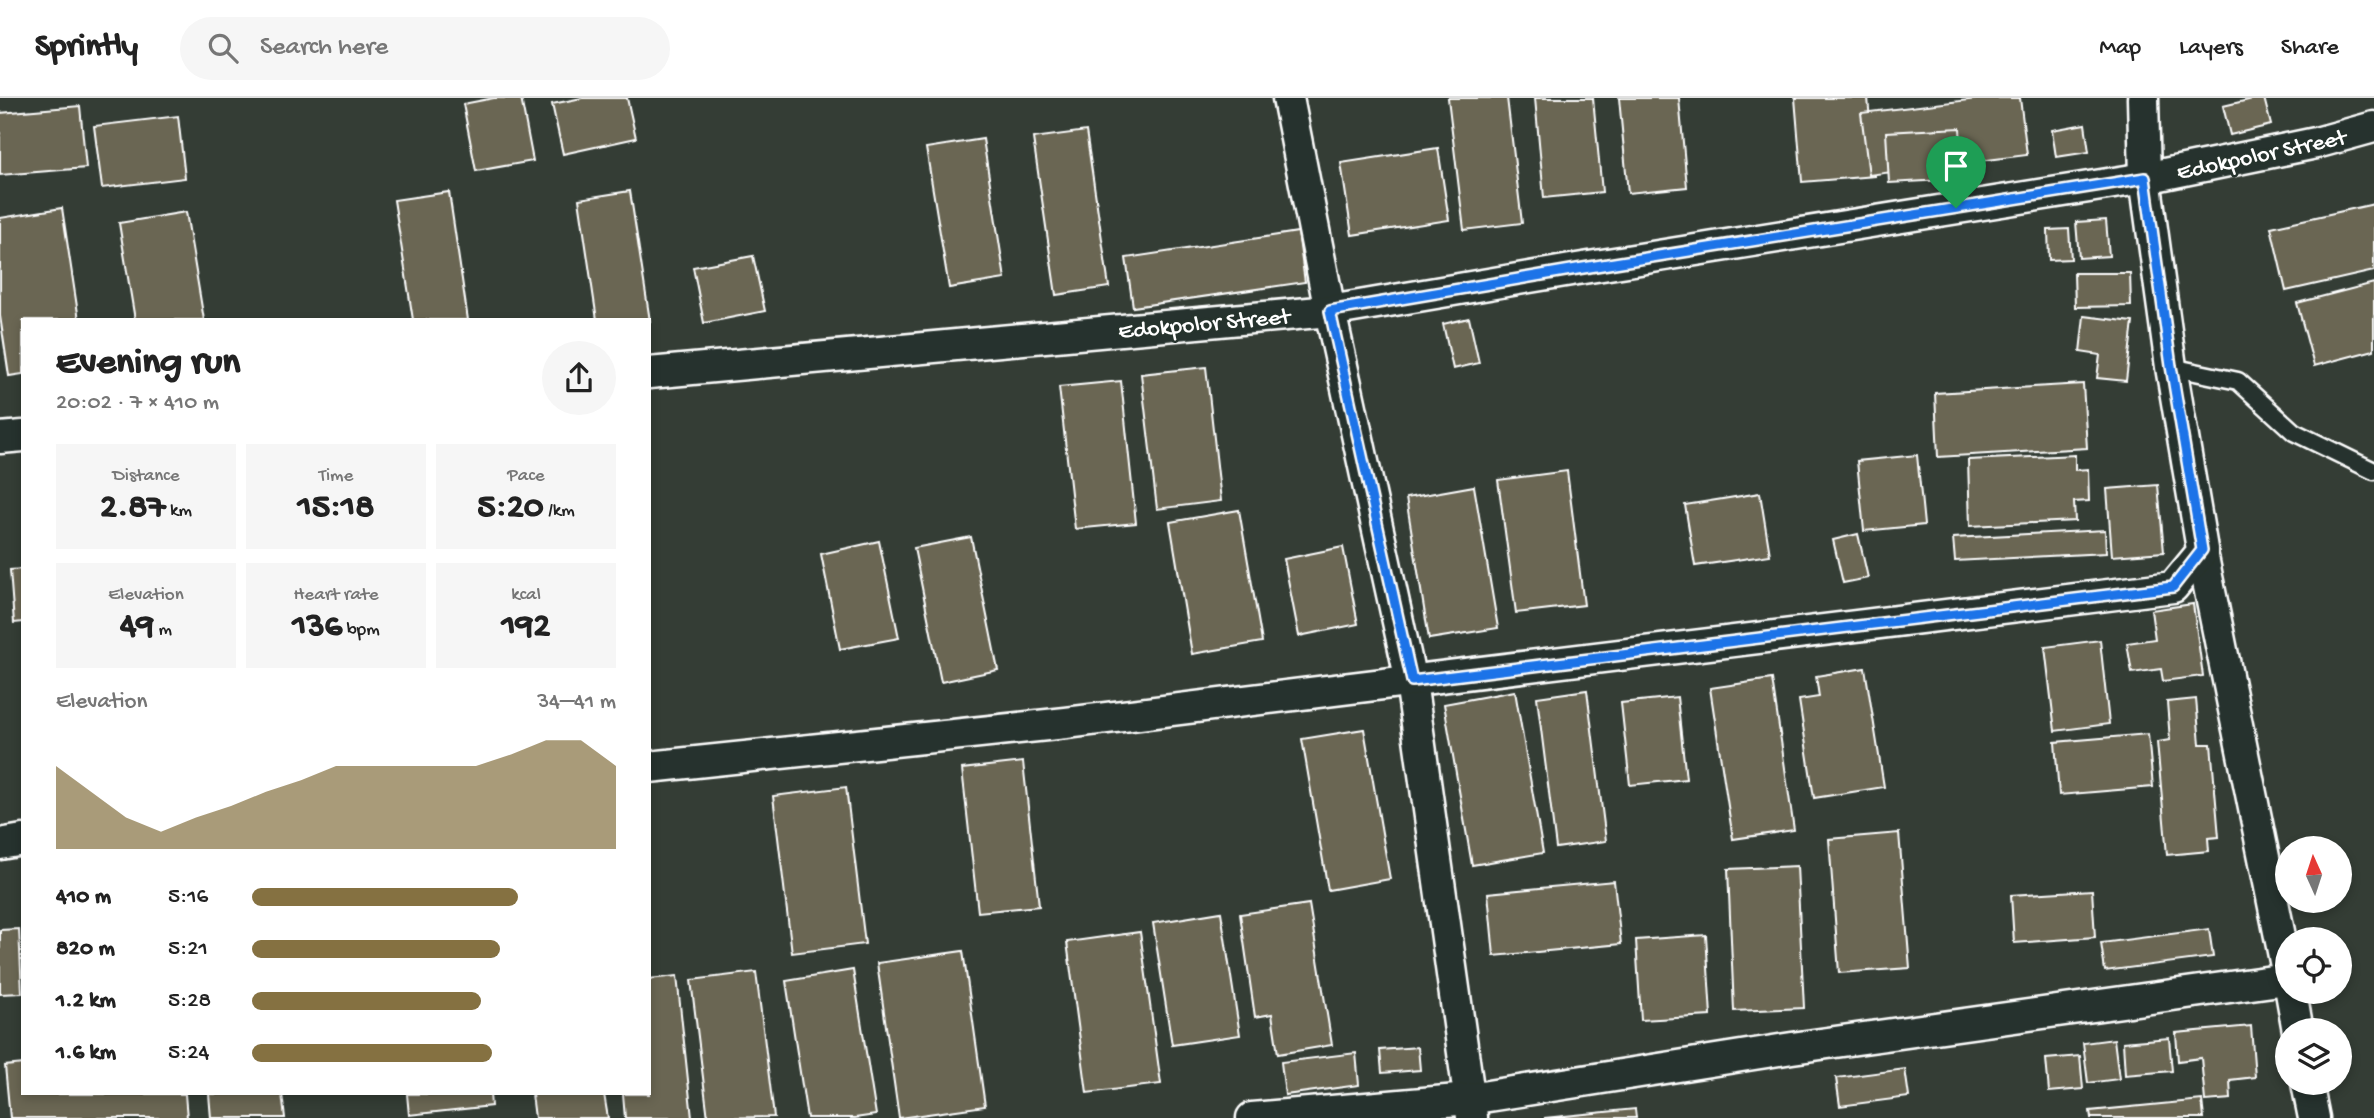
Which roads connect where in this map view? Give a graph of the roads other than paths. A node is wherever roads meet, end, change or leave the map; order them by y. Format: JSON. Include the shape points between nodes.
{"nodes":[{"id":1,"x":1288,"y":98,"type":"edge"},
{"id":2,"x":2143,"y":98,"type":"edge"},
{"id":3,"x":2374,"y":127,"type":"edge"},
{"id":4,"x":2145,"y":178,"type":"junction"},
{"id":5,"x":1330,"y":311,"type":"junction"},
{"id":6,"x":2171,"y":366,"type":"junction"},
{"id":7,"x":651,"y":373,"type":"edge"},
{"id":8,"x":21,"y":436,"type":"edge"},
{"id":9,"x":0,"y":438,"type":"edge"},
{"id":10,"x":2374,"y":471,"type":"edge"},
{"id":11,"x":2202,"y":552,"type":"junction"},
{"id":12,"x":1412,"y":681,"type":"junction"},
{"id":13,"x":651,"y":767,"type":"edge"},
{"id":14,"x":21,"y":840,"type":"edge"},
{"id":15,"x":0,"y":844,"type":"edge"},
{"id":16,"x":2278,"y":927,"type":"edge"},
{"id":17,"x":2275,"y":980,"type":"edge"},
{"id":18,"x":2309,"y":1095,"type":"edge"},
{"id":19,"x":1471,"y":1109,"type":"edge"},
{"id":20,"x":1252,"y":1118,"type":"edge"},
{"id":21,"x":2314,"y":1118,"type":"edge"}],
"edges":[{"from":1,"to":5,"type":"street"},
{"from":2,"to":4,"type":"street"},
{"from":3,"to":4,"type":"street","name":"Edokpolor Street"},
{"from":4,"to":5,"type":"street","name":"Edokpolor Street"},
{"from":4,"to":6,"type":"street"},
{"from":5,"to":7,"type":"street","name":"Edokpolor Street"},
{"from":5,"to":12,"type":"street"},
{"from":6,"to":10,"type":"lane","via":[[2238,380],[2294,432]]},
{"from":6,"to":11,"type":"street"},
{"from":8,"to":9,"type":"street"},
{"from":11,"to":12,"type":"street","via":[[2173,587]]},
{"from":11,"to":16,"type":"street"},
{"from":12,"to":13,"type":"street"},
{"from":12,"to":19,"type":"street"},
{"from":14,"to":15,"type":"street"},
{"from":17,"to":19,"type":"street","via":[[1792,1048]]},
{"from":18,"to":21,"type":"street"},
{"from":19,"to":20,"type":"street"}]}
